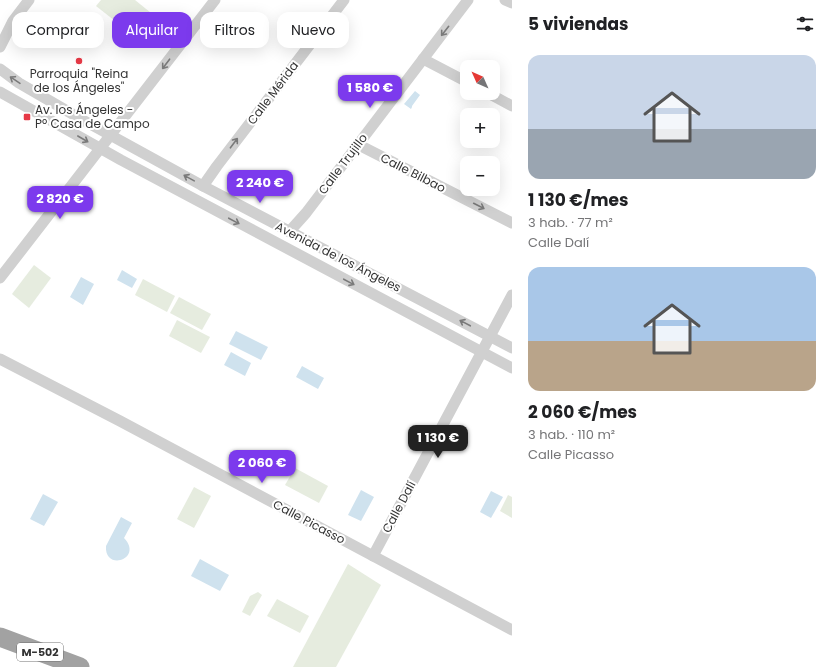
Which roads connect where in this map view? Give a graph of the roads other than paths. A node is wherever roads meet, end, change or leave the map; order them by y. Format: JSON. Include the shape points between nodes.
{"nodes":[{"id":1,"x":29,"y":0,"type":"edge"},
{"id":2,"x":215,"y":0,"type":"edge"},
{"id":3,"x":344,"y":0,"type":"edge"},
{"id":4,"x":468,"y":0,"type":"edge"},
{"id":5,"x":505,"y":0,"type":"edge"},
{"id":6,"x":512,"y":3,"type":"edge"},
{"id":7,"x":0,"y":46,"type":"edge"},
{"id":8,"x":423,"y":59,"type":"junction"},
{"id":9,"x":0,"y":69,"type":"edge"},
{"id":10,"x":460,"y":78,"type":"edge"},
{"id":11,"x":0,"y":92,"type":"edge"},
{"id":12,"x":500,"y":100,"type":"edge"},
{"id":13,"x":512,"y":106,"type":"edge"},
{"id":14,"x":111,"y":136,"type":"junction"},
{"id":15,"x":357,"y":144,"type":"junction"},
{"id":16,"x":100,"y":148,"type":"junction"},
{"id":17,"x":203,"y":186,"type":"junction"},
{"id":18,"x":512,"y":223,"type":"edge"},
{"id":19,"x":289,"y":232,"type":"junction"},
{"id":20,"x":0,"y":278,"type":"edge"},
{"id":21,"x":512,"y":295,"type":"edge"},
{"id":22,"x":491,"y":337,"type":"junction"},
{"id":23,"x":512,"y":348,"type":"edge"},
{"id":24,"x":482,"y":352,"type":"junction"},
{"id":25,"x":0,"y":359,"type":"edge"},
{"id":26,"x":512,"y":368,"type":"edge"},
{"id":27,"x":373,"y":556,"type":"junction"},
{"id":28,"x":512,"y":630,"type":"edge"},
{"id":29,"x":0,"y":637,"type":"edge"},
{"id":30,"x":80,"y":667,"type":"edge"}],
"edges":[{"from":1,"to":7,"type":"street","via":[[13,21]]},
{"from":2,"to":14,"type":"street","one_way":true},
{"from":17,"to":3,"type":"street","name":"Calle Mérida","one_way":true},
{"from":4,"to":8,"type":"street","name":"Calle Trujillo","one_way":true},
{"from":5,"to":6,"type":"street"},
{"from":8,"to":10,"type":"street"},
{"from":8,"to":15,"type":"street","name":"Calle Trujillo"},
{"from":14,"to":9,"type":"street","name":"Avenida de los Ángeles","one_way":true,"via":[[19,83]]},
{"from":11,"to":16,"type":"street","name":"Avenida de los Ángeles","one_way":true},
{"from":12,"to":13,"type":"street"},
{"from":14,"to":16,"type":"street"},
{"from":17,"to":14,"type":"street","name":"Avenida de los Ángeles","one_way":true},
{"from":15,"to":18,"type":"street","name":"Calle Bilbao","one_way":true},
{"from":15,"to":19,"type":"street","name":"Calle Trujillo"},
{"from":16,"to":20,"type":"street"},
{"from":16,"to":24,"type":"street","name":"Avenida de los Ángeles","one_way":true},
{"from":17,"to":19,"type":"street","name":"Avenida de los Ángeles"},
{"from":22,"to":19,"type":"street","name":"Avenida de los Ángeles","one_way":true},
{"from":21,"to":22,"type":"street","name":"Calle Dalí"},
{"from":22,"to":23,"type":"street","name":"Avenida de los Ángeles"},
{"from":22,"to":24,"type":"street","name":"Calle Dalí"},
{"from":24,"to":26,"type":"street","name":"Avenida de los Ángeles"},
{"from":24,"to":27,"type":"street","name":"Calle Dalí"},
{"from":25,"to":27,"type":"street","name":"Calle Picasso"},
{"from":27,"to":28,"type":"street","name":"Calle Picasso"},
{"from":29,"to":30,"type":"highway","number":"M-502"}]}
